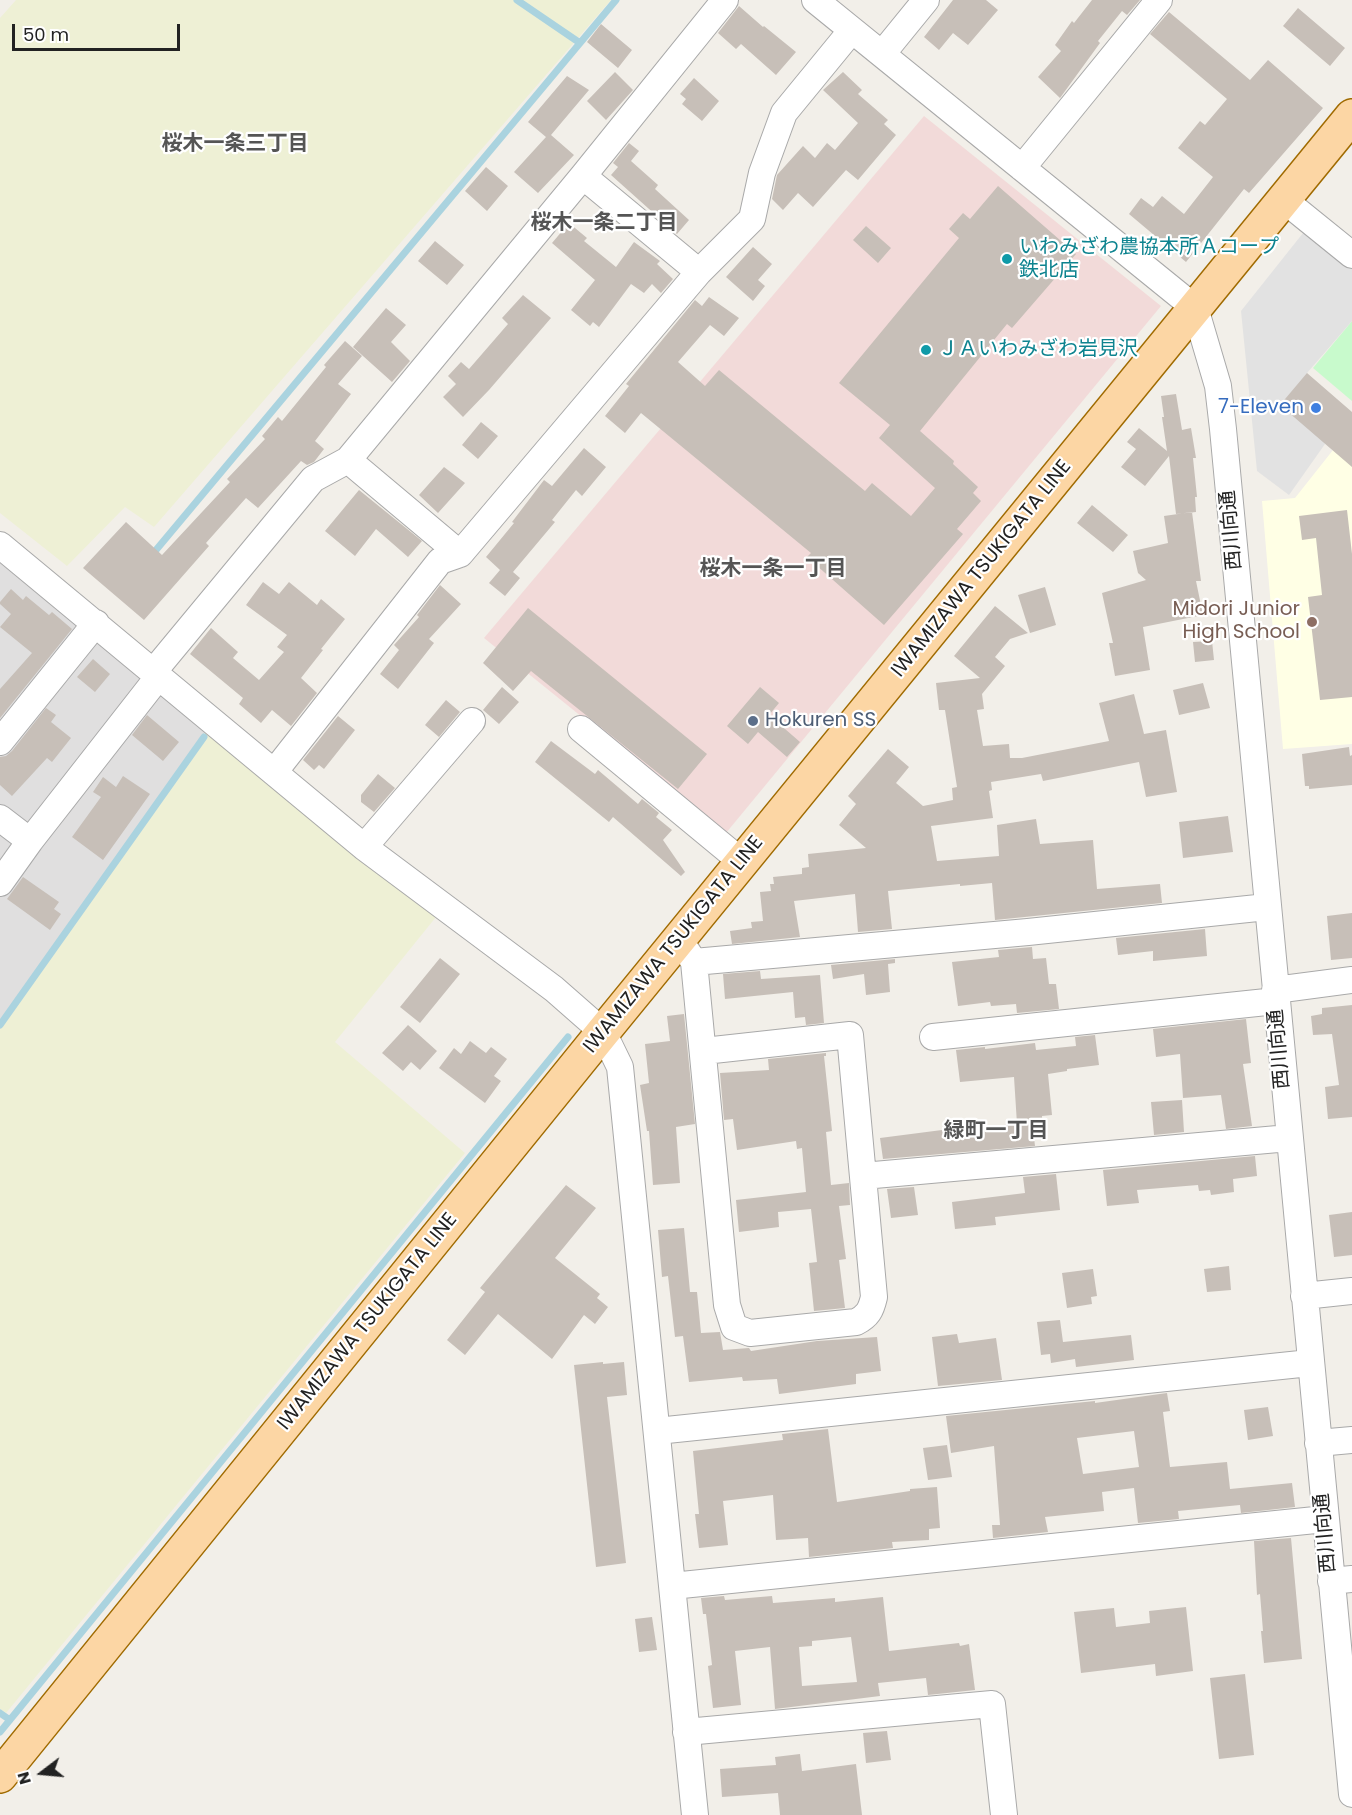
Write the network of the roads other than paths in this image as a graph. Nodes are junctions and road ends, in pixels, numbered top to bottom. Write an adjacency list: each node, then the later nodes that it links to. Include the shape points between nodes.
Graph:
1 (725, 0): 9 (street)
2 (815, 0): 5 (street)
3 (926, 0): 6 (street)
4 (1159, 0): 8 (street)
5 (852, 30): 6 (street); 12 (street, via 784,113 762,173 752,219)
6 (882, 54): 8 (street)
7 (1352, 116): 10 (main road, IWAMIZAWA TSUKIGATA LINE)
8 (1022, 168): 13 (street)
9 (583, 176): 12 (street); 14 (street)
10 (1284, 200): 11 (street); 13 (main road, IWAMIZAWA TSUKIGATA LINE)
11 (1352, 255)
12 (699, 272): 16 (street)
13 (1196, 308): 26 (main road, IWAMIZAWA TSUKIGATA LINE); 28 (street, 西川向通, via 1218,386)
14 (348, 460): 16 (street); 18 (street, via 313,479)
15 (0, 545): 17 (street)
16 (460, 554): 22 (street, via 440,561)
17 (96, 623): 18 (street); 21 (street)
18 (156, 674): 22 (street); 24 (street)
19 (472, 721): 25 (street)
20 (581, 729): 26 (street)
21 (0, 742)
22 (274, 771): 25 (street)
23 (0, 818): 24 (street)
24 (30, 841): 27 (street)
25 (364, 847): 32 (street, via 554,989)
26 (742, 862): 29 (main road, IWAMIZAWA TSUKIGATA LINE)
27 (0, 883)
28 (1267, 907): 29 (street, via 1016,933); 31 (street, 西川向通)
29 (687, 951): 32 (main road, IWAMIZAWA TSUKIGATA LINE); 34 (street)
30 (1352, 980): 31 (street)
31 (1275, 996): 33 (street); 35 (street, 西川向通)
32 (603, 1032): 40 (street, via 620,1067); 48 (main road, IWAMIZAWA TSUKIGATA LINE)
33 (933, 1037)
34 (704, 1051): 36 (street, via 850,1035); 36 (street, via 727,1305 734,1327 750,1333 856,1322 866,1317 874,1297)
35 (1289, 1138): 36 (street); 38 (street, 西川向通)
36 (863, 1176)
37 (1352, 1291): 38 (street)
38 (1304, 1296): 39 (street, 西川向通)
39 (1310, 1363): 40 (street); 42 (street, 西川向通)
40 (657, 1431): 45 (street)
41 (1352, 1440): 42 (street)
42 (1318, 1443): 43 (street, 西川向通)
43 (1325, 1519): 44 (street, 西川向通); 45 (street)
44 (1341, 1580): 46 (street, 西川向通)
45 (672, 1586): 47 (street)
46 (1348, 1723): 49 (street, 西川向通)
47 (686, 1732): 50 (street); 51 (street, via 992,1704)
48 (0, 1776)
49 (1352, 1794)
50 (695, 1815)
51 (1005, 1815)

